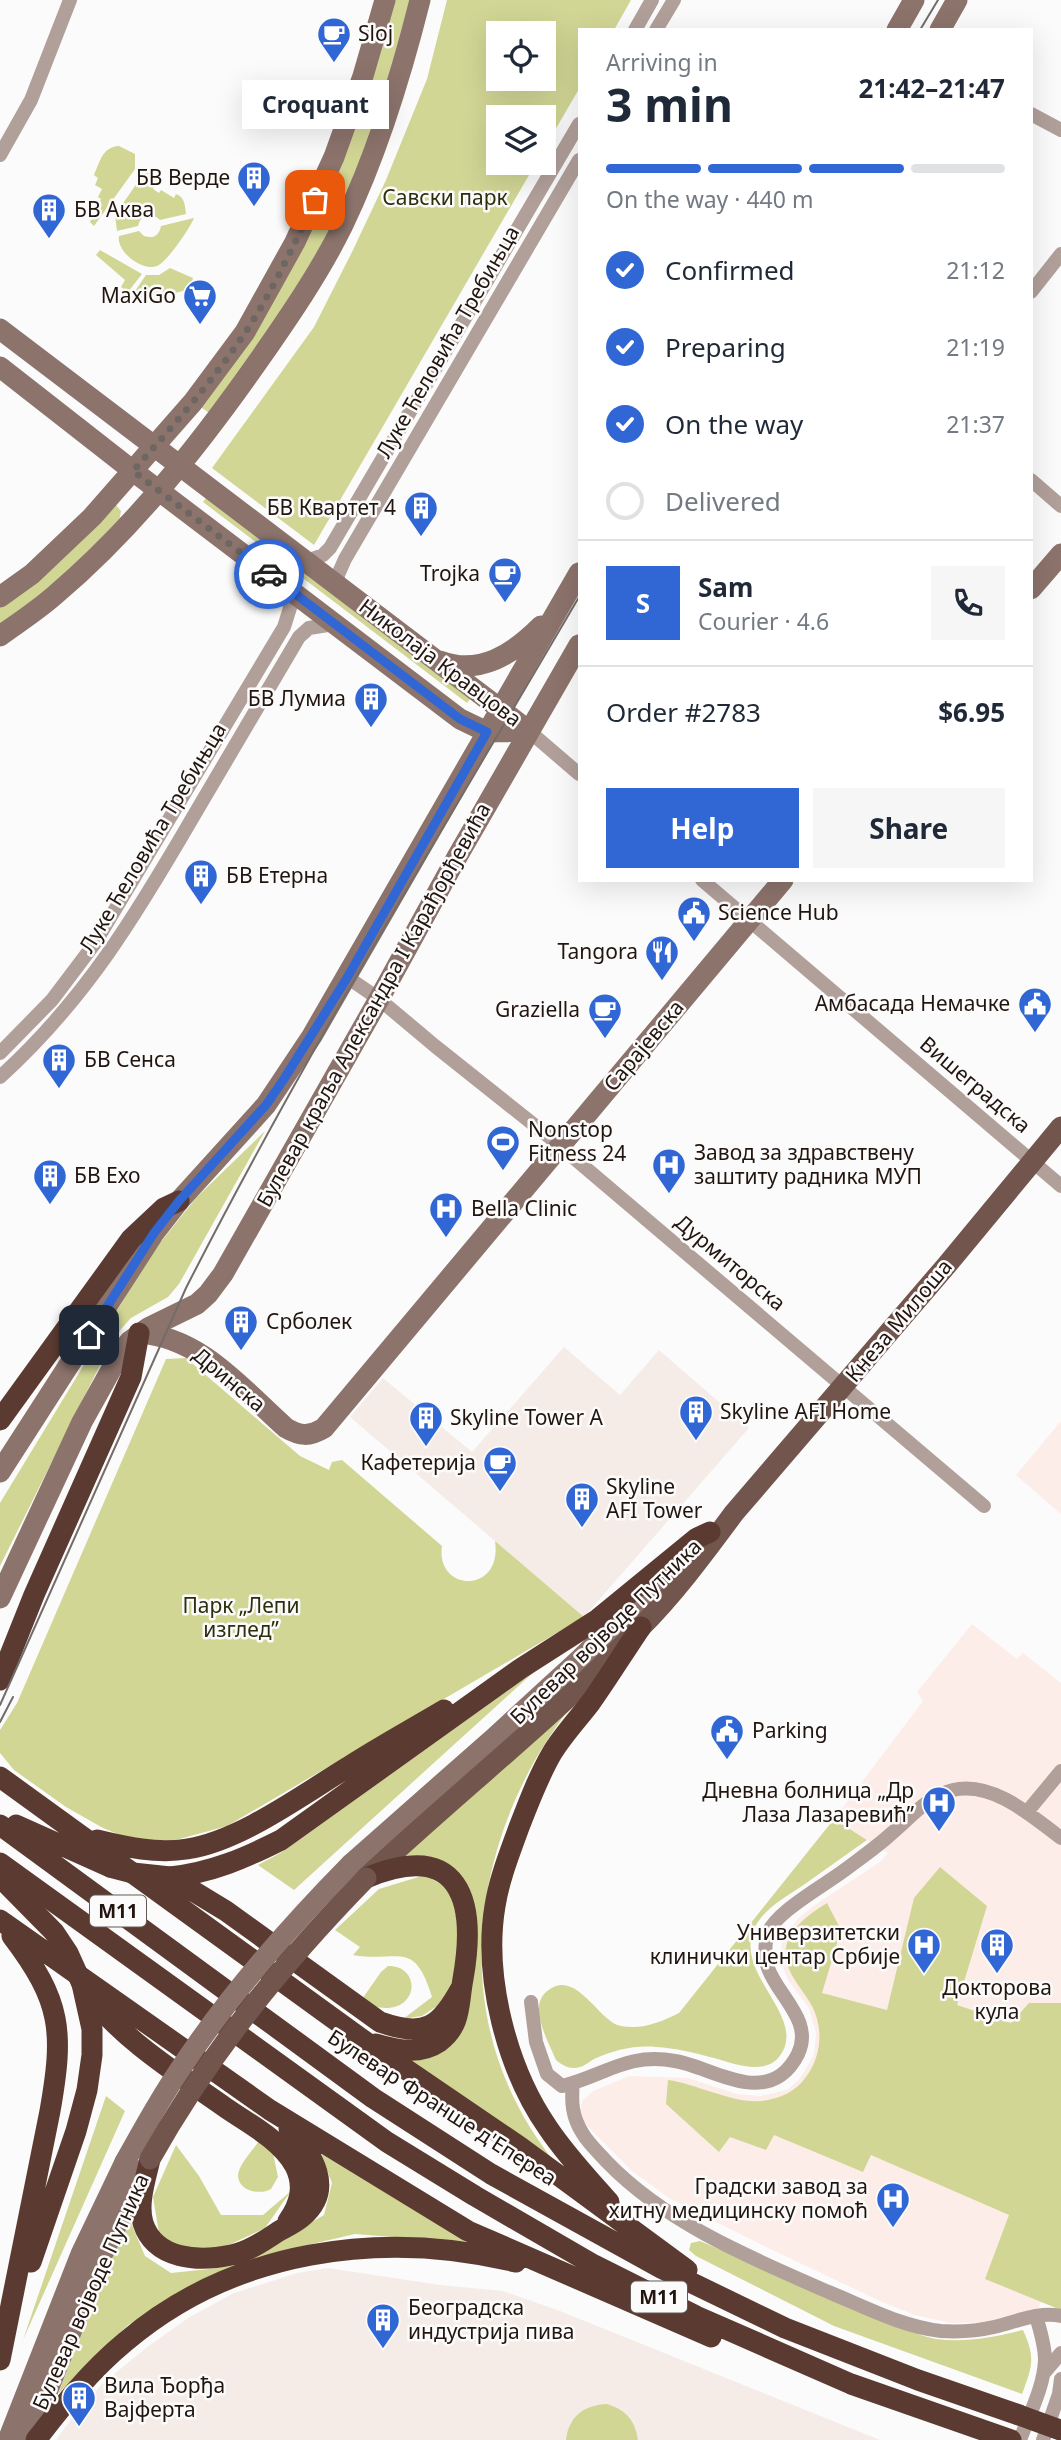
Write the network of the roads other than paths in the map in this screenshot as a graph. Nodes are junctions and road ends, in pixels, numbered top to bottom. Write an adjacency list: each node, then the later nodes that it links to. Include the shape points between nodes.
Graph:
1 (69, 0): 15 (street, via 31,100)
2 (385, 0): 21 (main road, via 334,157 295,242 245,332)
3 (420, 0): 22 (main road, via 384,123 343,225 295,309)
4 (652, 0): 8 (street)
5 (674, 0): 9 (street)
6 (914, 0): 10 (main road)
7 (957, 0): 11 (main road)
8 (636, 28)
9 (657, 28)
10 (898, 28)
11 (941, 28)
12 (1033, 115): 14 (street)
13 (578, 126): 28 (street, Луке Ћеловића Требињца, via 330,548)
14 (1061, 130)
15 (0, 155)
16 (578, 162): 30 (street, Луке Ћеловића Требињца, via 345,559)
17 (1061, 254): 18 (street)
18 (1033, 289)
19 (0, 329): 21 (main road, Николаја Кравцова)
20 (0, 367): 23 (main road, Николаја Кравцова)
21 (156, 446): 22 (main road, Николаја Кравцова); 23 (main road)
22 (180, 464): 25 (main road); 28 (main road, Николаја Кравцова)
23 (133, 471): 25 (main road, Николаја Кравцова); 33 (main road, via 32,574)
24 (1033, 482): 26 (street)
25 (158, 490): 32 (main road, Николаја Кравцова); 36 (main road, via 55,595)
26 (1061, 506)
27 (1061, 554): 31 (main road)
28 (307, 561): 30 (main road, Николаја Кравцова)
29 (578, 575): 34 (main road, Булевар краља Александра I Карађорђевића)
30 (338, 584): 38 (main road, Николаја Кравцова)
31 (1033, 587)
32 (290, 591): 35 (main road, Николаја Кравцова); 48 (street, Луке Ћеловића Требињца, via 284,627 108,922 52,1000)
33 (0, 597)
34 (560, 607): 38 (main road, via 525,642 494,662 452,665); 39 (main road, Булевар краља Александра I Карађорђевића)
35 (334, 624): 41 (main road, Николаја Кравцова, via 460,719); 49 (street, Луке Ћеловића Требињца, via 309,628 299,637 122,935 45,1035)
36 (0, 636)
37 (578, 647): 40 (main road, Булевар краља Александра I Карађорђевића)
38 (432, 656): 39 (main road, Николаја Кравцова)
39 (500, 709): 40 (main road, Николаја Кравцова); 41 (main road, Булевар краља Александра I Карађорђевића)
40 (529, 731): 41 (main road, Николаја Кравцова); 42 (street); 47 (main road, Булевар краља Александра I Карађорђевића)
41 (487, 732): 46 (main road, Булевар краља Александра I Карађорђевића)
42 (578, 773)
43 (704, 882): 45 (street, Вишеградска)
44 (781, 882): 45 (main road, Сарајевска)
45 (749, 920): 51 (main road, Сарајевска); 52 (street, Вишеградска)
46 (347, 978): 47 (street, Дурмиторска); 54 (main road, Булевар краља Александра I Карађорђевића, via 266,1105)
47 (379, 999): 51 (street, Дурмиторска); 55 (main road, Булевар краља Александра I Карађорђевића, via 223,1274 197,1304)
48 (0, 1053)
49 (0, 1077)
50 (1061, 1127): 52 (main road, Кнеза Милоша)
51 (560, 1146): 56 (street, Дурмиторска); 58 (main road, Сарајевска, via 332,1420)
52 (1032, 1161): 53 (street, Вишеградска); 56 (main road, Кнеза Милоша)
53 (1061, 1186)
54 (179, 1201): 57 (highway, via 131,1239); 59 (main road, Булевар краља Александра I Карађорђевића)
55 (139, 1333): 58 (main road, Дринска, via 190,1347 286,1428 296,1434); 63 (main road, via 121,1352 82,1422); 66 (highway, via 131,1377)
56 (844, 1387): 60 (street, Дурмиторска); 61 (main road, Кнеза Милоша)
57 (0, 1420)
58 (314, 1434)
59 (0, 1472)
60 (984, 1506)
61 (734, 1513): 62 (main road, Булевар војводе Путника); 64 (main road, Булевар војводе Путника)
62 (710, 1532): 65 (highway, via 598,1619); 75 (main road, Булевар војводе Путника)
63 (0, 1598)
64 (641, 1627): 75 (main road, Булевар војводе Путника, via 512,1748); 87 (highway, via 552,1753 536,1786 499,1885 493,1939 503,2029 529,2094 570,2157)
65 (520, 1669): 72 (highway, via 218,1840 190,1849 149,1850); 77 (highway, via 281,1840 206,1872)
66 (0, 1680)
67 (1061, 1771): 69 (street)
68 (0, 1777): 72 (highway)
69 (1027, 1812): 73 (street); 83 (street, via 986,1792 942,1794 773,1922 766,1938 767,1966 799,2021 802,2041 793,2062 779,2077 746,2082 674,2061 643,2060 613,2066)
70 (0, 1817): 77 (highway, bridge, via 110,1867)
71 (0, 1825): 89 (highway, Булевар Франше д'Епереа / M11, bridge, via 373,2098 491,2174)
72 (83, 1837): 82 (highway)
73 (1061, 1838)
74 (0, 1863): 96 (highway, M11, bridge, via 407,2155 594,2265)
75 (358, 1871): 80 (highway, via 411,1866 432,1869 451,1879 464,1899 467,1917); 85 (main road, Булевар војводе Путника, bridge, via 201,2075); 99 (main road, Булевар војводе Путника, bridge, via 280,1938 176,2075 125,2162 81,2254)
76 (0, 1877): 79 (highway, bridge, via 54,1932)
77 (170, 1877): 80 (highway, bridge, via 226,1911 380,2022 418,2029 438,2021)
78 (0, 1920): 84 (highway); 93 (highway, via 46,1987 58,2028 57,2076)
79 (82, 1984): 86 (highway, bridge, via 133,2039 288,2155 300,2178 300,2197); 93 (highway, via 92,2029 87,2090)
80 (461, 1987): 82 (highway, via 457,2021 427,2048 402,2050)
81 (531, 2001): 83 (street, via 536,2042 547,2074 562,2086)
82 (363, 2040): 87 (highway)
83 (573, 2083): 91 (street, via 574,2117 583,2136 624,2178 721,2242 850,2301 940,2331 977,2330)
84 (270, 2110): 86 (highway, via 310,2155 318,2174 309,2210); 88 (highway, via 468,2231)
85 (150, 2159): 86 (highway, via 141,2207 143,2221 155,2242 167,2250 196,2258 233,2255); 100 (main road, Булевар војводе Путника, via 101,2258)
86 (280, 2230)
87 (638, 2234): 89 (highway)
88 (563, 2273): 96 (highway, via 761,2358); 101 (highway, via 496,2257 394,2248 336,2249 260,2266 196,2292 126,2341 79,2387)
89 (728, 2301): 98 (highway, Булевар Франше д'Епереа / M11, bridge, via 848,2354)
90 (1057, 2315): 91 (street); 92 (street)
91 (1036, 2316): 95 (street, via 1045,2354)
92 (1061, 2330)
93 (2, 2352)
94 (1061, 2353): 95 (street)
95 (1043, 2376): 103 (street)
96 (851, 2384): 102 (highway, M11)
97 (1060, 2388): 98 (street)
98 (1055, 2433)
99 (8, 2440)
100 (28, 2440)
101 (36, 2440)
102 (1011, 2440)
103 (1020, 2440)

